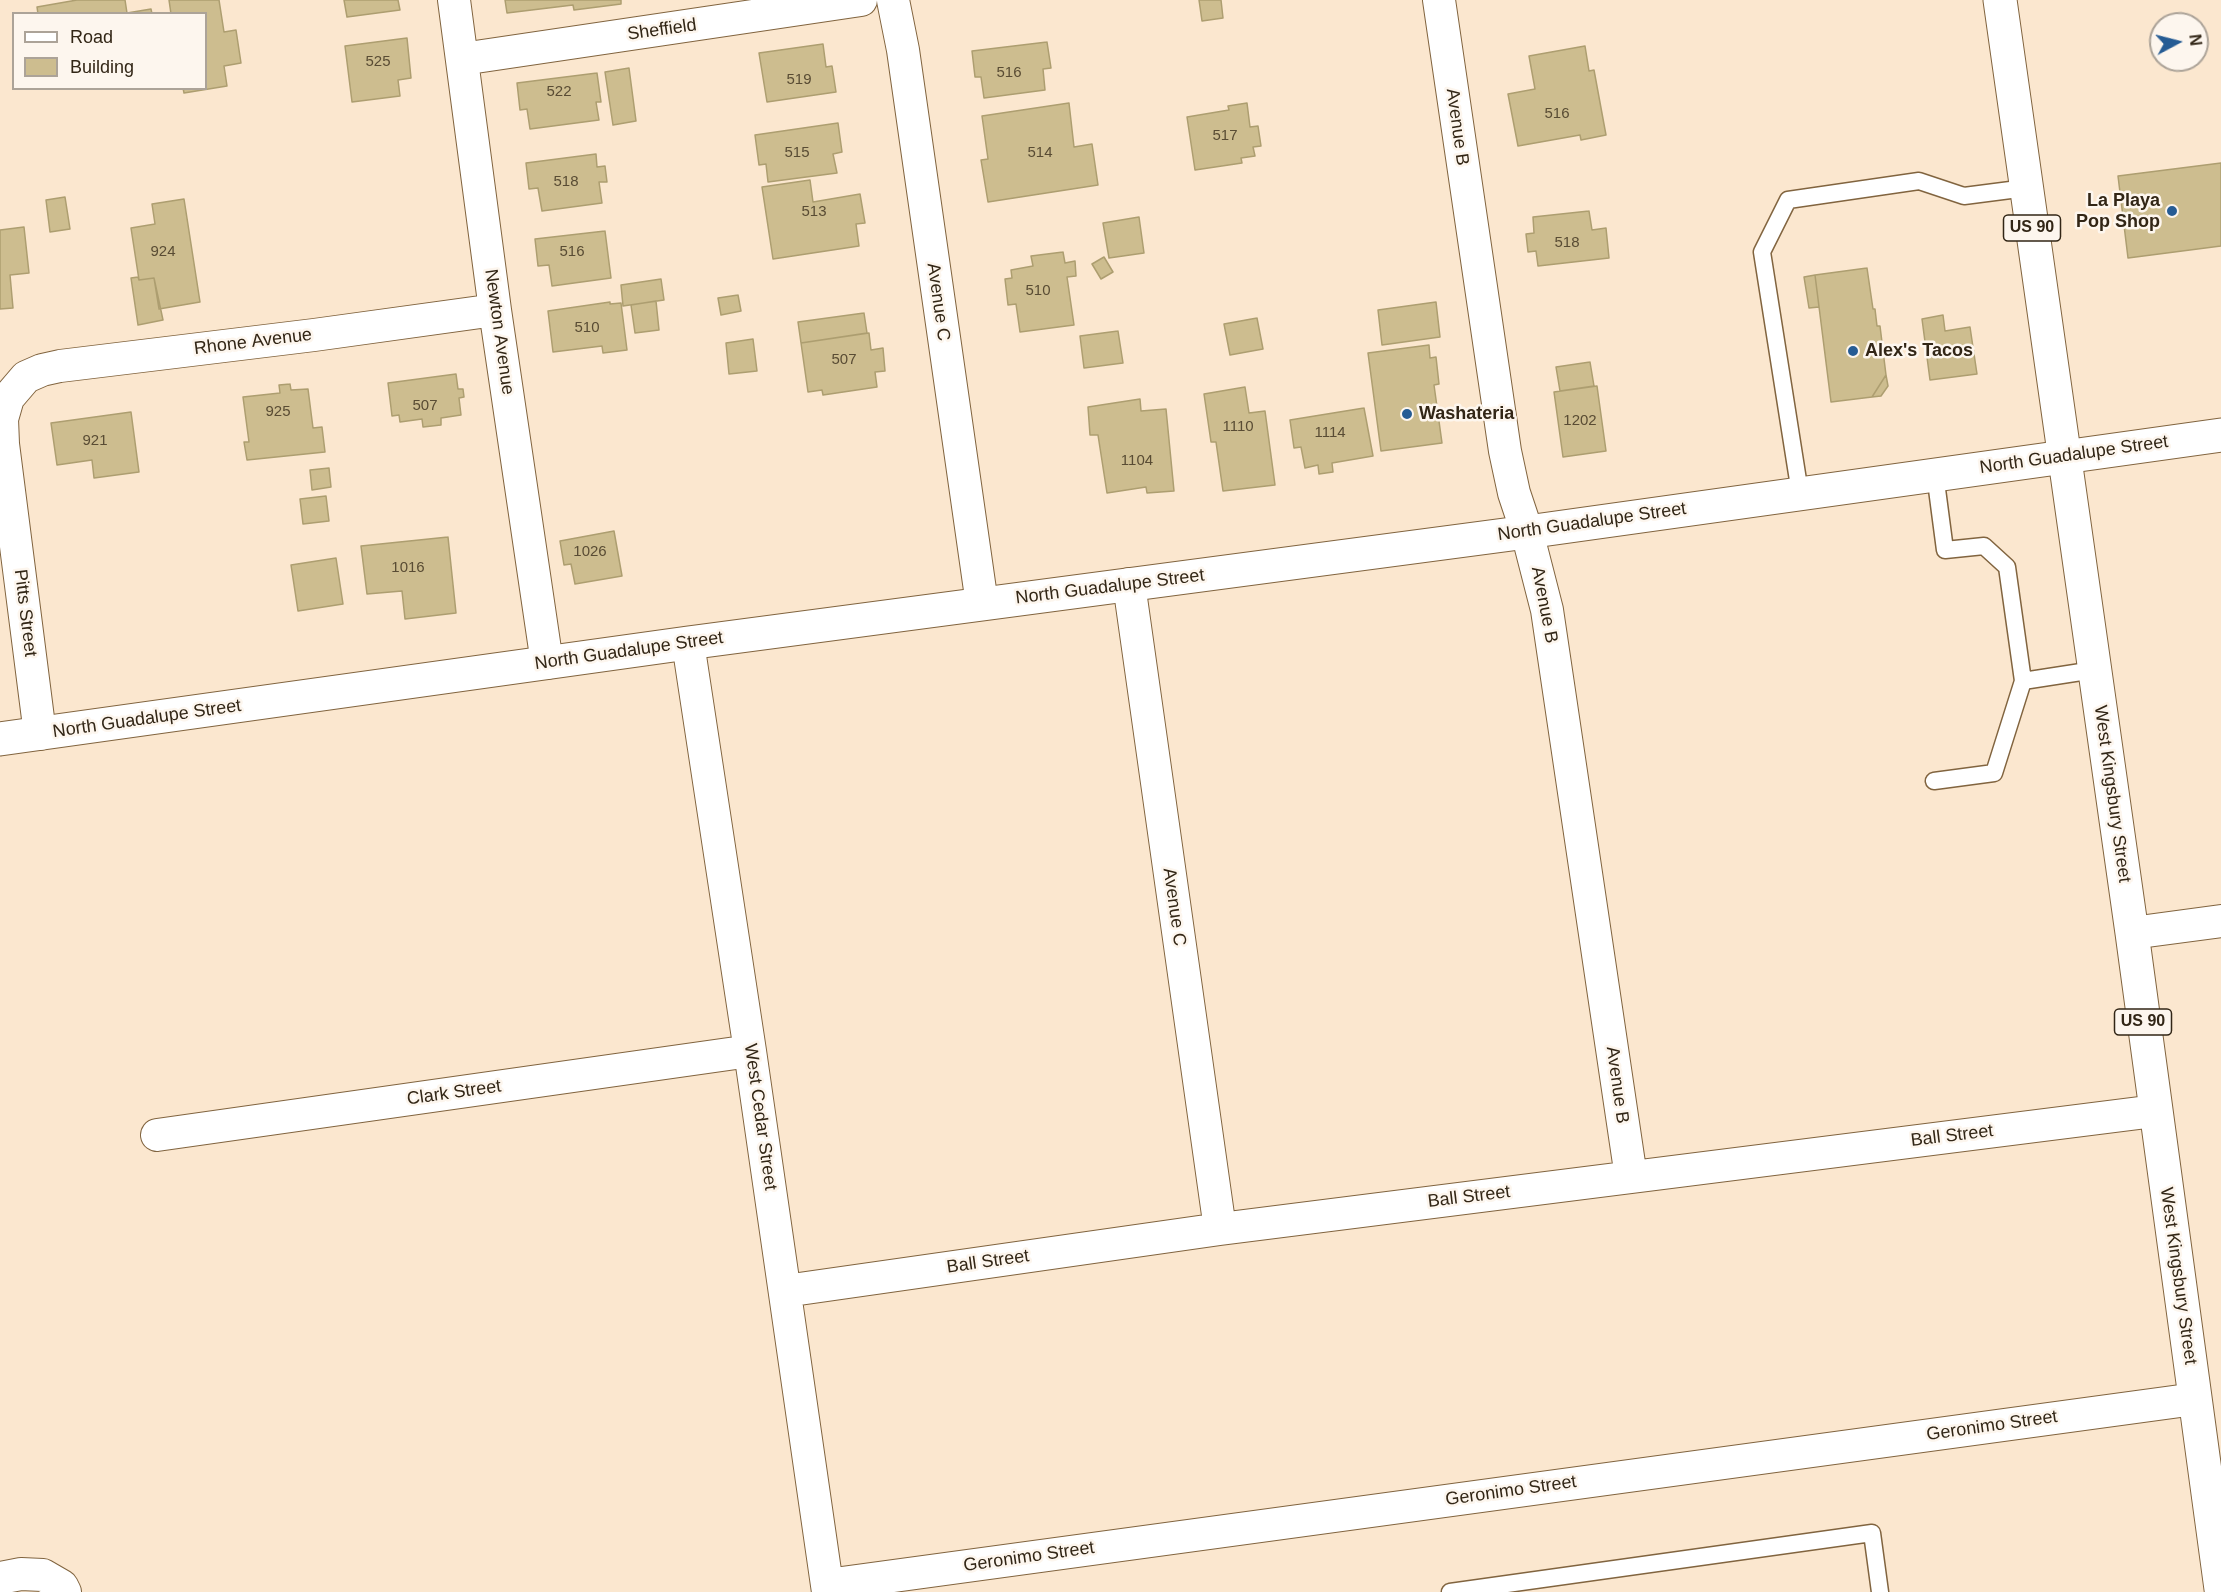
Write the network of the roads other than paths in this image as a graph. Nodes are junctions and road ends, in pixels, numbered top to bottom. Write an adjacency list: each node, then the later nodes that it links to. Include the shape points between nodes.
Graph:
1 (454, 0): 6 (street, Newton Avenue)
2 (861, 0): 6 (street, Sheffield)
3 (894, 0): 16 (street, Avenue C)
4 (1439, 0): 14 (street, Avenue B, via 1505,451)
5 (2000, 0): 7 (street, West Kingsbury Street / US 90)
6 (462, 58): 8 (street, Newton Avenue)
7 (2026, 188): 11 (street, West Kingsbury Street / US 90); 13 (lane, via 1964,196 1918,181 1788,200 1762,252)
8 (495, 310): 9 (street, Rhone Avenue, via 60,366 26,377); 18 (street, Newton Avenue)
9 (15, 387): 21 (street, Pitts Street, via 2,419 3,444)
10 (2221, 435): 11 (street, North Guadalupe Street)
11 (2064, 456): 12 (street, North Guadalupe Street); 19 (street, West Kingsbury Street / US 90)
12 (1935, 474): 13 (street, North Guadalupe Street); 20 (lane, via 1945,550 1984,546 2007,567)
13 (1800, 493): 14 (street, North Guadalupe Street)
14 (1527, 532): 15 (street, North Guadalupe Street); 29 (street, Avenue B, via 1547,610)
15 (1128, 584): 16 (street, North Guadalupe Street); 30 (street, Avenue C)
16 (982, 604): 17 (street, North Guadalupe Street)
17 (688, 643): 18 (street, North Guadalupe Street); 26 (street, West Cedar Street)
18 (547, 663): 21 (street, North Guadalupe Street)
19 (2094, 670): 20 (lane); 25 (street, West Kingsbury Street / US 90)
20 (2023, 681): 23 (lane, via 1995,773)
21 (40, 734): 22 (street, North Guadalupe Street)
22 (0, 739)
23 (1934, 781)
24 (2221, 921): 25 (street)
25 (2132, 933): 27 (street, West Kingsbury Street / US 90)
26 (750, 1050): 28 (street, Clark Street); 31 (street, West Cedar Street)
27 (2155, 1111): 29 (street, Ball Street); 32 (street, West Kingsbury Street / US 90)
28 (157, 1135)
29 (1630, 1176): 30 (street, Ball Street)
30 (1220, 1229): 31 (street, Ball Street)
31 (785, 1291): 34 (street, West Cedar Street)
32 (2195, 1399): 34 (street, Geronimo Street); 35 (street, West Kingsbury Street / US 90)
33 (0, 1578): 36 (street, via 43,1575)
34 (827, 1589)
35 (2221, 1589)
36 (65, 1592)
37 (1450, 1592): 38 (lane, via 1872,1533)
38 (1880, 1592)

